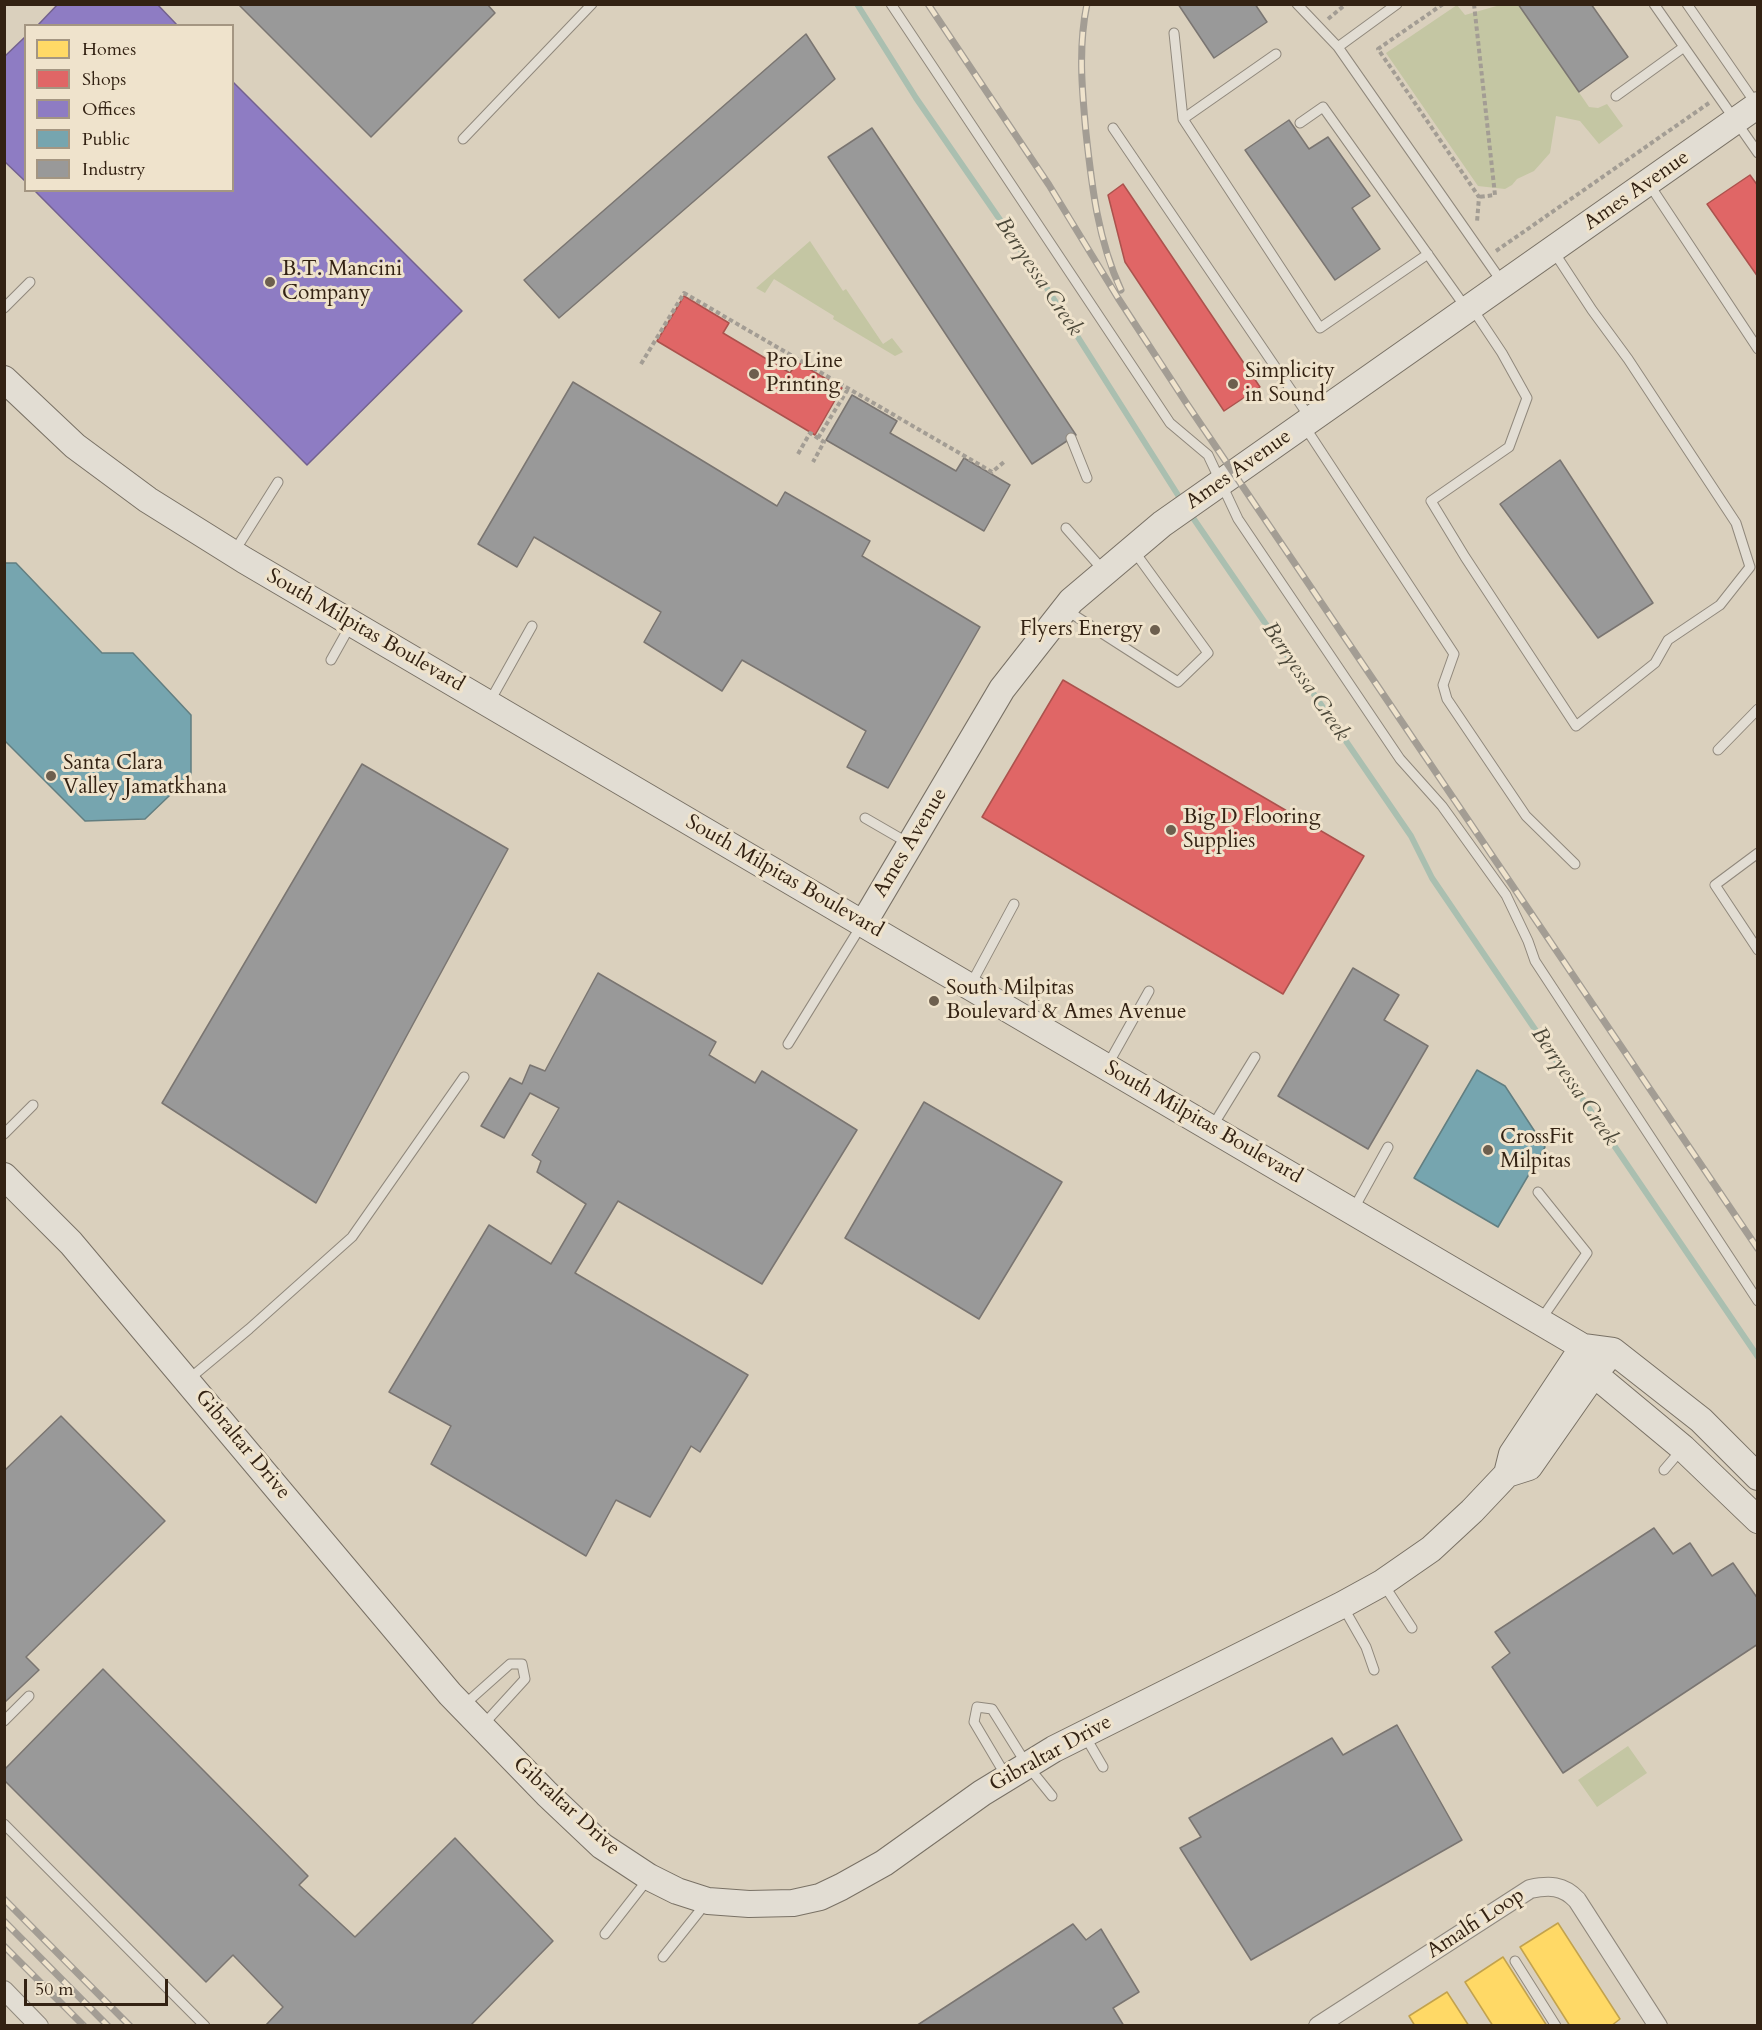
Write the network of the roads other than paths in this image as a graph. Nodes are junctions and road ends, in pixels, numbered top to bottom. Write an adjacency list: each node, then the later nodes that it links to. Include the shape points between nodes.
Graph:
1 (592, 4): 17 (lane)
2 (891, 4): 32 (lane, via 1170,423 1208,455)
3 (1297, 4): 8 (lane)
4 (1397, 4): 8 (lane)
5 (1654, 4): 9 (lane)
6 (1687, 4): 12 (lane)
7 (1174, 33): 13 (lane)
8 (1338, 47): 23 (lane)
9 (1684, 47): 11 (lane); 14 (lane)
10 (1276, 54): 13 (lane)
11 (1616, 96)
12 (1757, 106): 14 (street, Ames Avenue)
13 (1184, 119): 21 (lane, via 1320,328)
14 (1736, 121): 18 (lane); 19 (street, Ames Avenue)
15 (1300, 123): 21 (lane, via 1323,106)
16 (1113, 128): 28 (lane)
17 (463, 139)
18 (1758, 153)
19 (1648, 182): 20 (street, Ames Avenue); 26 (lane)
20 (1553, 250): 23 (street, Ames Avenue); 25 (lane, via 1736,523 1750,567 1720,605 1668,640 1655,663 1576,726 1431,501 1509,447 1527,398 1502,353)
21 (1428, 254): 25 (lane)
22 (30, 282): 24 (lane)
23 (1504, 284): 25 (street, Ames Avenue)
24 (4, 308)
25 (1469, 308): 28 (street, Ames Avenue)
26 (1758, 349)
27 (4, 379): 35 (street, South Milpitas Boulevard, via 75,446 148,500)
28 (1307, 423): 32 (street, Ames Avenue); 47 (lane, via 1454,654 1443,685 1447,699 1526,816)
29 (1071, 438): 30 (lane)
30 (1087, 478)
31 (278, 483): 35 (lane)
32 (1217, 485): 34 (street, Ames Avenue); 64 (lane, via 1400,759 1442,806 1506,896 1534,961)
33 (1065, 528): 36 (lane)
34 (1132, 549): 36 (street, Ames Avenue); 37 (lane, via 1208,653 1178,682)
35 (233, 554): 38 (street, South Milpitas Boulevard)
36 (1105, 572): 37 (street, Ames Avenue)
37 (1064, 609): 45 (street, Ames Avenue, via 1002,689)
38 (351, 623): 40 (lane); 41 (street, South Milpitas Boulevard)
39 (532, 626): 41 (lane)
40 (332, 660)
41 (489, 704): 49 (street, South Milpitas Boulevard)
42 (1758, 709): 43 (lane)
43 (1718, 750)
44 (865, 818): 45 (lane)
45 (910, 844): 49 (street, Ames Avenue)
46 (1758, 853): 50 (lane, via 1715,885)
47 (1575, 864)
48 (1014, 904): 51 (lane)
49 (863, 924): 51 (street, South Milpitas Boulevard); 53 (lane)
50 (1758, 950)
51 (970, 987): 55 (street, South Milpitas Boulevard)
52 (1149, 991): 55 (lane)
53 (788, 1044)
54 (1255, 1058): 58 (lane)
55 (1107, 1066): 58 (street, South Milpitas Boulevard)
56 (464, 1077): 69 (lane, via 352,1237)
57 (33, 1105): 59 (lane)
58 (1212, 1127): 63 (street, South Milpitas Boulevard)
59 (4, 1134)
60 (1388, 1147): 63 (lane)
61 (4, 1176): 69 (street, Gibraltar Drive, via 72,1243)
62 (1538, 1192): 65 (lane, via 1587,1253)
63 (1353, 1210): 65 (street, South Milpitas Boulevard)
64 (1758, 1301)
65 (1540, 1321): 66 (street, South Milpitas Boulevard)
66 (1583, 1347): 67 (street, South Milpitas Boulevard); 68 (street); 72 (street, Gibraltar Drive, via 1512,1454)
67 (1613, 1351): 68 (street, Gibraltar Drive); 73 (street, via 1701,1420)
68 (1594, 1374): 70 (street); 72 (street, Gibraltar Drive, via 1529,1467)
69 (187, 1380): 80 (street, Gibraltar Drive)
70 (1683, 1448): 71 (lane); 74 (street)
71 (1664, 1470)
72 (1507, 1474): 75 (street, Gibraltar Drive, via 1431,1549)
73 (1758, 1477)
74 (1758, 1520)
75 (1382, 1583): 76 (street, Gibraltar Drive); 77 (lane)
76 (1342, 1605): 78 (lane); 83 (street, Gibraltar Drive)
77 (1412, 1628)
78 (1374, 1670)
79 (29, 1696): 81 (lane)
80 (462, 1707): 82 (street, Gibraltar Drive); 82 (lane, via 510,1664 522,1664 525,1679)
81 (4, 1721)
82 (481, 1726): 88 (street, Gibraltar Drive, via 602,1846)
83 (1084, 1734): 84 (lane); 85 (street, Gibraltar Drive)
84 (1103, 1767)
85 (1017, 1771): 85 (lane, via 992,1710 977,1707 974,1722); 86 (lane); 89 (street, Gibraltar Drive, via 884,1863 820,1897 793,1903)
86 (1052, 1796)
87 (4, 1824): 96 (lane)
88 (649, 1877): 89 (street, Gibraltar Drive); 90 (lane)
89 (708, 1901): 91 (lane)
90 (605, 1934)
91 (663, 1957)
92 (1515, 1961): 98 (lane)
93 (4, 1990): 95 (street)
94 (1654, 2024): 97 (street, Amalfi Loop, via 1577,1900 1567,1890 1546,1885 1530,1889)
95 (39, 2025)
96 (205, 2025)
97 (1318, 2025)
98 (1556, 2025)

